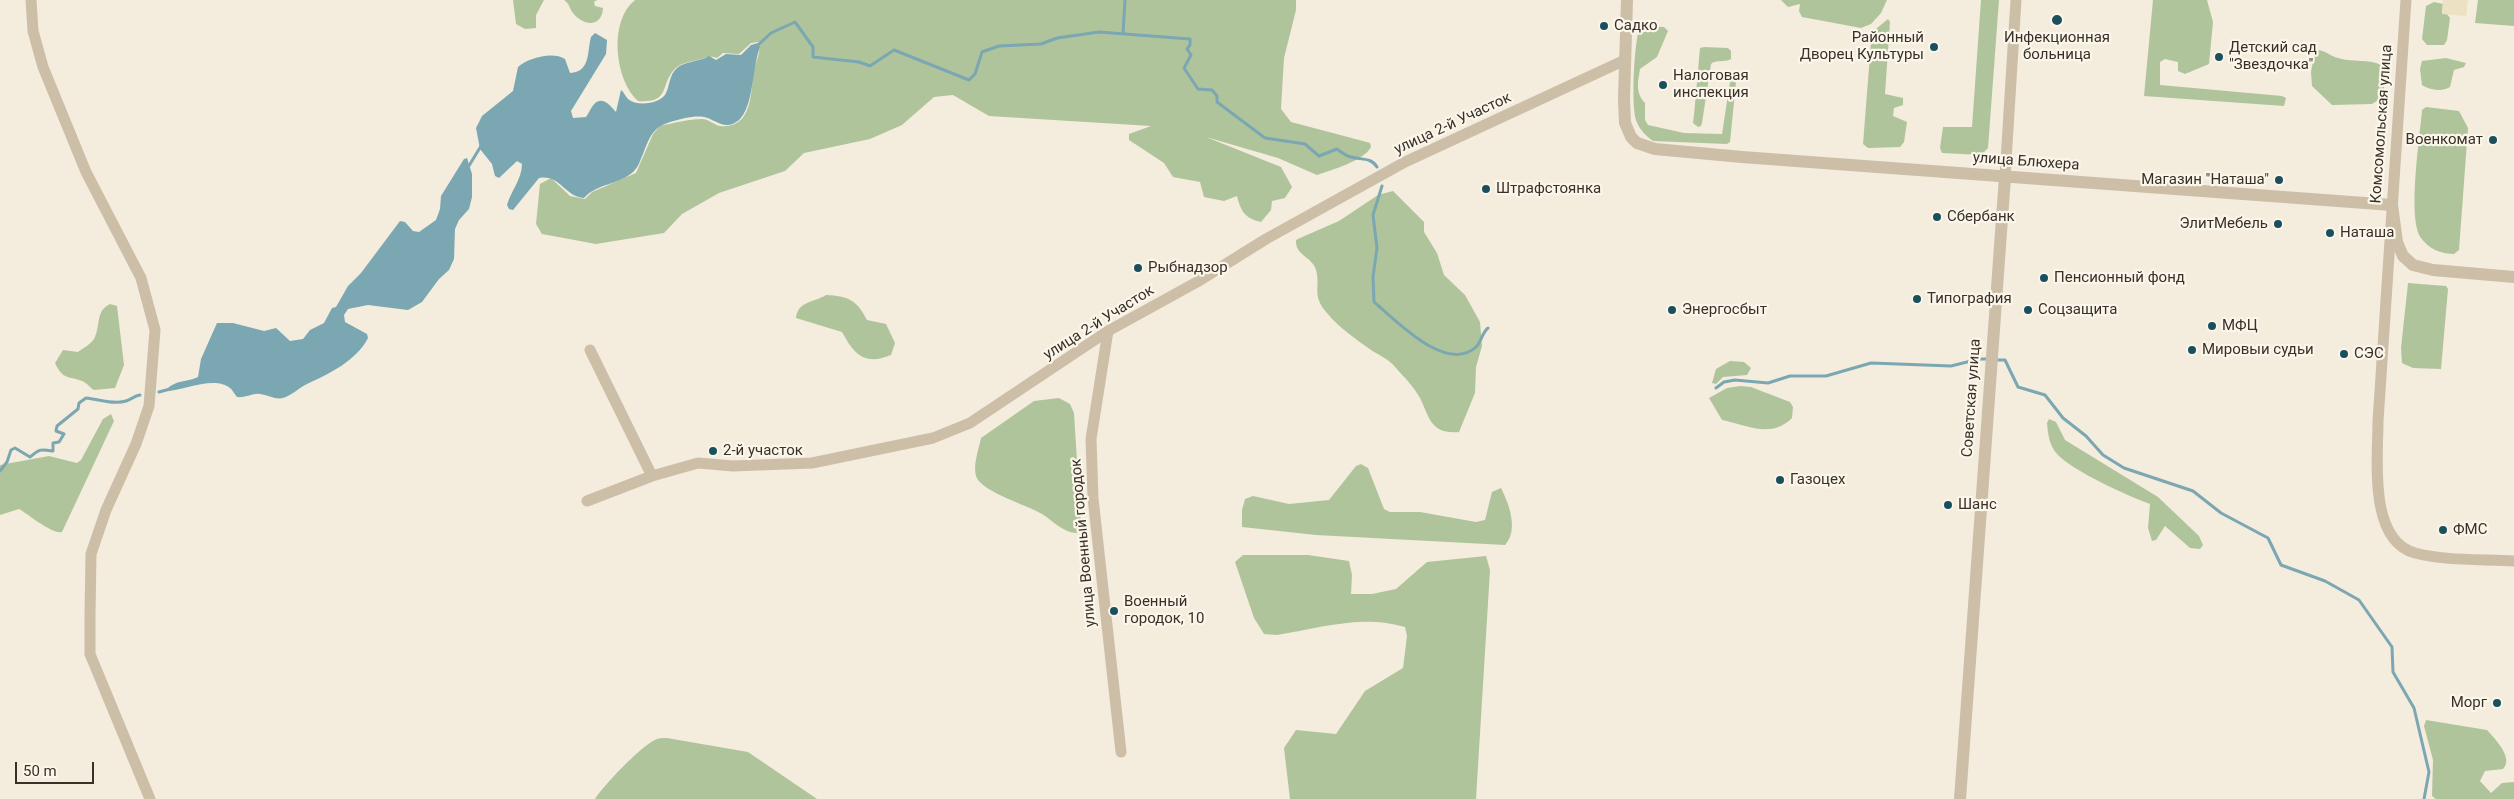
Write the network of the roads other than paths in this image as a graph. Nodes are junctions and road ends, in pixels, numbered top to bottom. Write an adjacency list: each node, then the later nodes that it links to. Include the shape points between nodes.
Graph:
1 (31, 0): 15 (street, via 33,31 43,67 86,172 141,278 156,330 149,406 91,554 90,625 90,654)
2 (1627, 0): 5 (street, улица Блюхера)
3 (2016, 0): 6 (street, Советская улица)
4 (2406, 0): 7 (street, Комсомольская улица)
5 (1625, 60): 6 (street, улица Блюхера, via 1625,123 1631,137 1646,147); 9 (street, улица 2-й Участок, via 1405,162)
6 (2006, 177): 7 (street, улица Блюхера); 16 (street, Советская улица)
7 (2392, 205): 8 (street, via 2397,242 2403,256 2413,265 2433,270); 13 (street, Комсомольская улица, via 2378,421 2378,490 2386,527 2406,549 2427,555)
8 (2514, 277)
9 (1108, 332): 11 (street, улица 2-й Участок, via 970,423 933,438 812,463 733,466 698,463); 14 (street, улица Военный городок, via 1091,440 1094,508)
10 (590, 350): 11 (street)
11 (652, 476): 12 (street, улица 2-й Участок)
12 (587, 501)
13 (2514, 561)
14 (1121, 752)
15 (150, 799)
16 (1960, 799)

